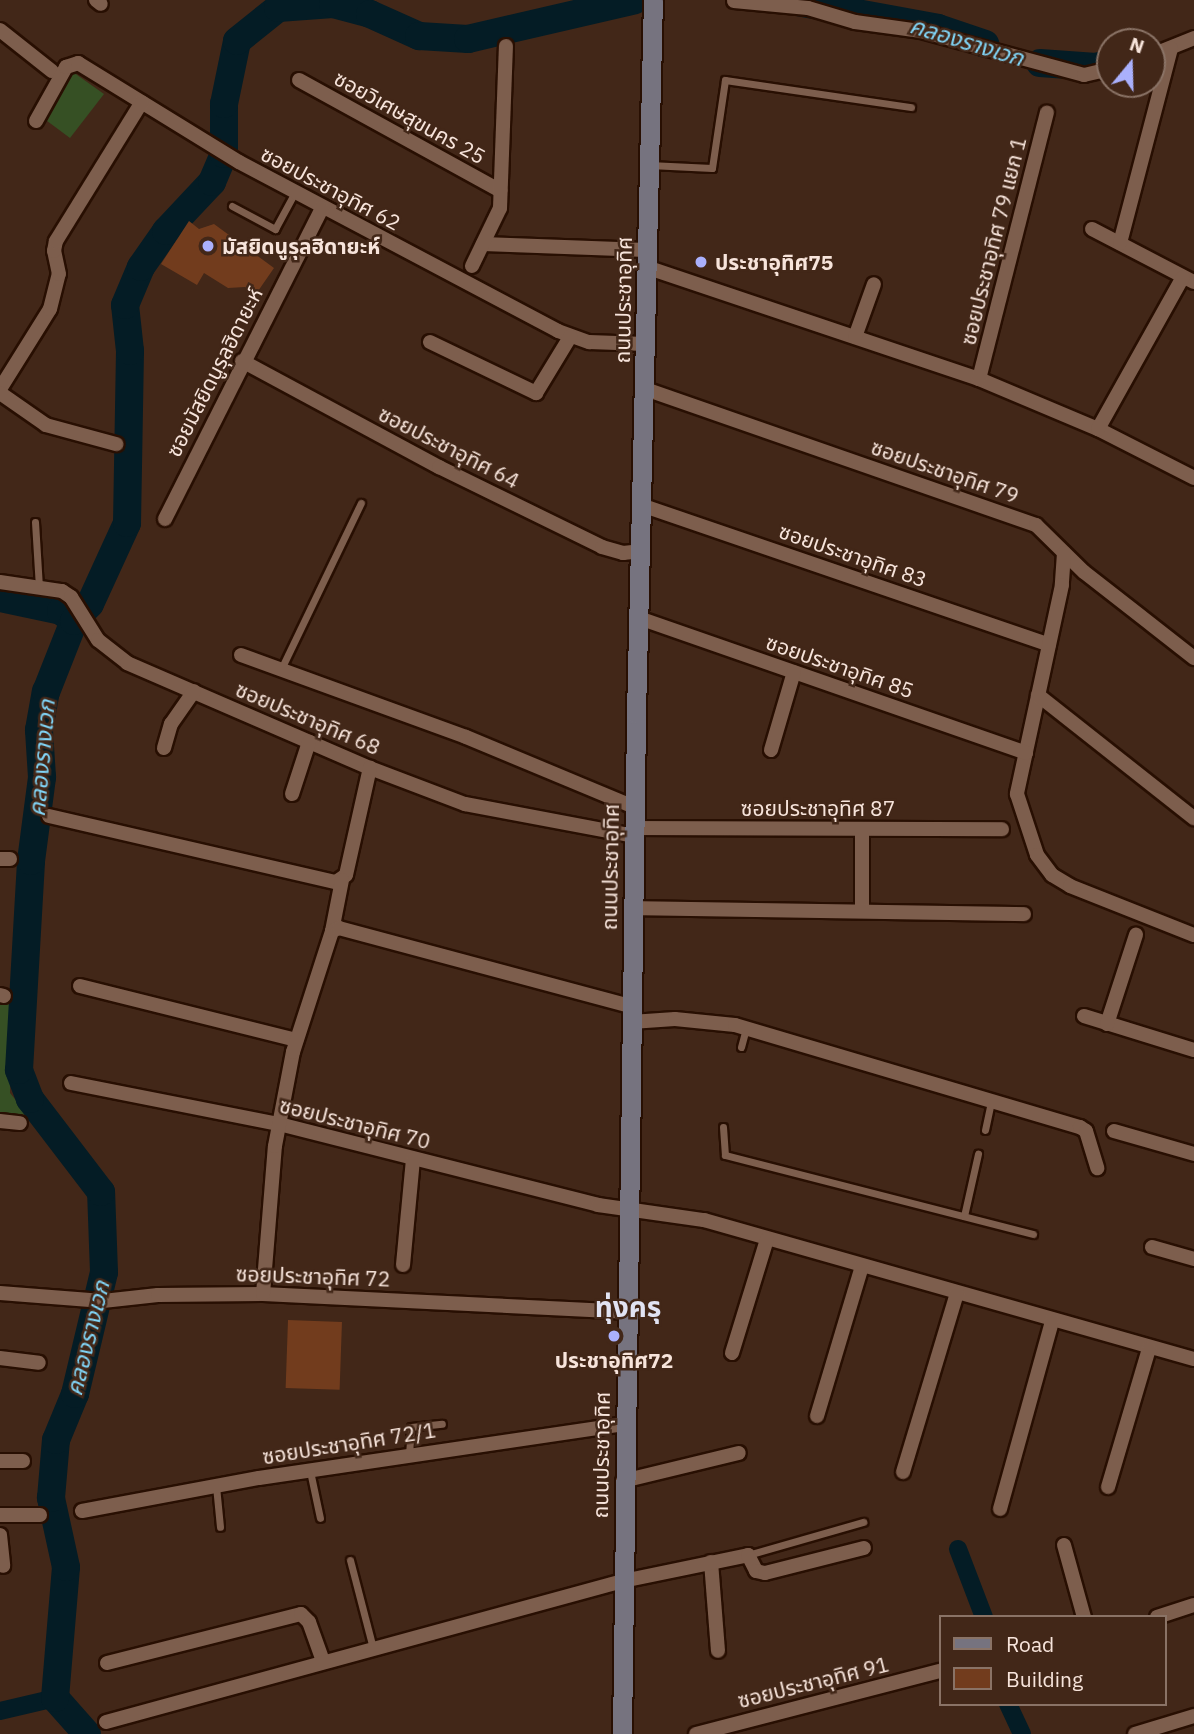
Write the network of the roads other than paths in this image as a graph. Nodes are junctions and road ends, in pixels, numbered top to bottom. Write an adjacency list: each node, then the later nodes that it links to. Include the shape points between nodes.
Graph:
1 (734, 1): 9 (street, via 808,8 855,22 921,31 1084,75)
2 (653, 8): 15 (main road, ถนนประชาอุทิศ)
3 (0, 30): 8 (street)
4 (1194, 38): 6 (street)
5 (506, 46): 16 (street, ซอยวิเศษสุขนคร 25)
6 (1171, 49): 7 (street); 21 (street)
7 (1166, 51)
8 (52, 71)
9 (1096, 72)
10 (299, 80): 16 (street, ซอยวิเศษสุขนคร 25)
11 (142, 102): 14 (street, ซอยประชาอุทิศ 62, via 78,63 70,64); 17 (street, ซอยประชาอุทิศ 62); 34 (street, via 56,241 59,274 50,309)
12 (911, 107): 15 (lane, via 725,80 712,168)
13 (1047, 113): 32 (street, ซอยประชาอุทิศ 79 แยก 1)
14 (36, 121)
15 (649, 165): 23 (main road, ถนนประชาอุทิศ)
16 (501, 191): 22 (street, ซอยวิเศษสุขนคร 25, via 500,208)
17 (295, 192): 18 (lane, via 275,229); 19 (street, ซอยประชาอุทิศ 62)
18 (232, 206)
19 (322, 208): 27 (street, ซอยประชาอุทิศ 62); 31 (street, ซอยมัสยิดนูรุลฮิดายะห์)
20 (1093, 229): 21 (street)
21 (1120, 243): 25 (street)
22 (483, 244): 23 (street); 24 (street, ซอยวิเศษสุขนคร 25)
23 (646, 258): 28 (street); 30 (main road, ถนนประชาอุทิศ)
24 (472, 266)
25 (1189, 279): 35 (street)
26 (874, 284): 28 (street)
27 (570, 337): 29 (street, via 536,393); 30 (street, ซอยประชาอุทิศ 62)
28 (855, 337): 32 (street)
29 (430, 342)
30 (645, 344): 33 (main road, ถนนประชาอุทิศ)
31 (242, 361): 40 (street, ซอยมัสยิดนูรุลฮิดายะห์); 42 (street, ซอยประชาอุทิศ 64, via 439,467 602,547 623,553)
32 (979, 379): 35 (street)
33 (645, 389): 39 (main road, ถนนประชาอุทิศ); 43 (street, ซอยประชาอุทิศ 79, via 1036,525)
34 (0, 391): 36 (street, via 46,425)
35 (1098, 429): 37 (street)
36 (116, 444)
37 (1194, 478)
38 (361, 503): 50 (lane)
39 (644, 506): 42 (main road, ถนนประชาอุทิศ); 47 (street, ซอยประชาอุทิศ 83)
40 (165, 519)
41 (35, 522): 45 (lane)
42 (642, 551): 46 (main road, ถนนประชาอุทิศ)
43 (1064, 553): 47 (street); 49 (street, ซอยประชาอุทิศ 79)
44 (0, 582): 45 (street, ซอยประชาอุทิศ 68)
45 (39, 588): 52 (street, ซอยประชาอุทิศ 68, via 71,597 91,631 115,656)
46 (639, 618): 51 (street, ซอยประชาอุทิศ 85); 60 (main road, ถนนประชาอุทิศ)
47 (1049, 645): 53 (street)
48 (241, 655): 50 (street)
49 (1194, 658)
50 (282, 667): 60 (street)
51 (794, 672): 56 (street); 57 (street, ซอยประชาอุทิศ 85)
52 (194, 691): 54 (street, ซอยประชาอุทิศ 68); 55 (street, via 171,724)
53 (1038, 695): 57 (street); 62 (street)
54 (309, 742): 58 (street, ซอยประชาอุทิศ 68); 59 (street)
55 (164, 748)
56 (771, 750)
57 (1026, 753): 72 (street, via 1017,794 1037,855 1052,875)
58 (370, 768): 65 (street, ซอยประชาอุทิศ 68, via 464,804); 66 (street)
59 (292, 794)
60 (634, 807): 65 (main road, ถนนประชาอุทิศ)
61 (49, 816): 66 (street, via 325,880)
62 (1194, 818)
63 (862, 829): 64 (street, ซอยประชาอุทิศ 87); 65 (street, ซอยประชาอุทิศ 87); 68 (street)
64 (1002, 829)
65 (634, 832): 67 (main road, ถนนประชาอุทิศ)
66 (342, 880): 70 (street)
67 (632, 908): 68 (street); 74 (main road, ถนนประชาอุทิศ)
68 (862, 911): 69 (street)
69 (1024, 914)
70 (332, 930): 74 (street, via 339,928); 78 (street)
71 (1136, 935): 76 (street)
72 (1194, 935)
73 (80, 986): 78 (street)
74 (631, 1014): 77 (street); 93 (main road, ถนนประชาอุทิศ)
75 (1084, 1016): 76 (street)
76 (1107, 1024): 80 (street)
77 (746, 1028): 79 (lane); 82 (street)
78 (296, 1041): 85 (street)
79 (741, 1047)
80 (1194, 1050)
81 (71, 1083): 85 (street, ซอยประชาอุทิศ 70)
82 (991, 1102): 87 (lane); 92 (street, via 1087,1131)
83 (0, 1121): 84 (street)
84 (20, 1123)
85 (279, 1124): 91 (street, ซอยประชาอุทิศ 70); 103 (street, via 265,1233)
86 (723, 1127): 94 (lane, via 725,1155)
87 (985, 1130)
88 (1114, 1131): 90 (street)
89 (978, 1154): 94 (lane)
90 (1194, 1154)
91 (413, 1159): 93 (street, ซอยประชาอุทิศ 70); 99 (street)
92 (1097, 1168)
93 (627, 1209): 96 (street, ซอยประชาอุทิศ 70, via 704,1220); 104 (main road, ถนนประชาอุทิศ)
94 (964, 1216): 95 (lane)
95 (1033, 1234)
96 (768, 1239): 100 (street, ซอยประชาอุทิศ 70); 107 (street)
97 (1152, 1247): 98 (street)
98 (1194, 1259)
99 (404, 1265)
100 (862, 1266): 102 (street, ซอยประชาอุทิศ 70); 111 (street)
101 (0, 1293): 103 (street, ซอยประชาอุทิศ 72, via 103,1301 158,1295)
102 (957, 1293): 105 (street, ซอยประชาอุทิศ 70); 119 (street)
103 (264, 1294): 104 (street, ซอยประชาอุทิศ 72)
104 (626, 1312): 113 (main road, ถนนประชาอุทิศ)
105 (1052, 1321): 106 (street, ซอยประชาอุทิศ 70); 123 (street)
106 (1149, 1349): 109 (street, ซอยประชาอุทิศ 70); 122 (street)
107 (732, 1353)
108 (0, 1358): 110 (street)
109 (1194, 1359)
110 (39, 1363)
111 (817, 1416)
112 (442, 1424): 115 (lane, via 411,1427)
113 (624, 1424): 115 (street, ซอยประชาอุทิศ 72/1); 120 (main road, ถนนประชาอุทิศ)
114 (739, 1453): 120 (street)
115 (409, 1455): 118 (street, ซอยประชาอุทิศ 72/1)
116 (0, 1461): 117 (street)
117 (23, 1461)
118 (310, 1470): 121 (street, ซอยประชาอุทิศ 72/1); 127 (lane)
119 (903, 1472)
120 (623, 1481): 137 (main road, ถนนประชาอุทิศ)
121 (216, 1486): 124 (street, ซอยประชาอุทิศ 72/1); 129 (lane)
122 (1108, 1487)
123 (1000, 1509)
124 (82, 1511)
125 (0, 1515): 126 (street)
126 (40, 1515)
127 (320, 1518)
128 (863, 1522): 133 (lane)
129 (220, 1527)
130 (0, 1535): 136 (street)
131 (1064, 1545): 139 (street)
132 (864, 1548): 133 (street, via 765,1573 757,1571)
133 (748, 1555): 135 (street)
134 (350, 1560): 141 (lane)
135 (711, 1562): 137 (street); 142 (street)
136 (3, 1566)
137 (623, 1581): 141 (street); 148 (main road, ถนนประชาอุทิศ)
138 (1194, 1605): 140 (street)
139 (1083, 1615)
140 (1163, 1615)
141 (373, 1648): 143 (street)
142 (718, 1651)
143 (323, 1661): 144 (street, via 309,1622 301,1614); 147 (street)
144 (107, 1663)
145 (939, 1671): 149 (street, ซอยประชาอุทิศ 91)
146 (1194, 1716): 150 (street)
147 (106, 1722)
148 (622, 1734)
149 (696, 1734)
150 (1135, 1734)

